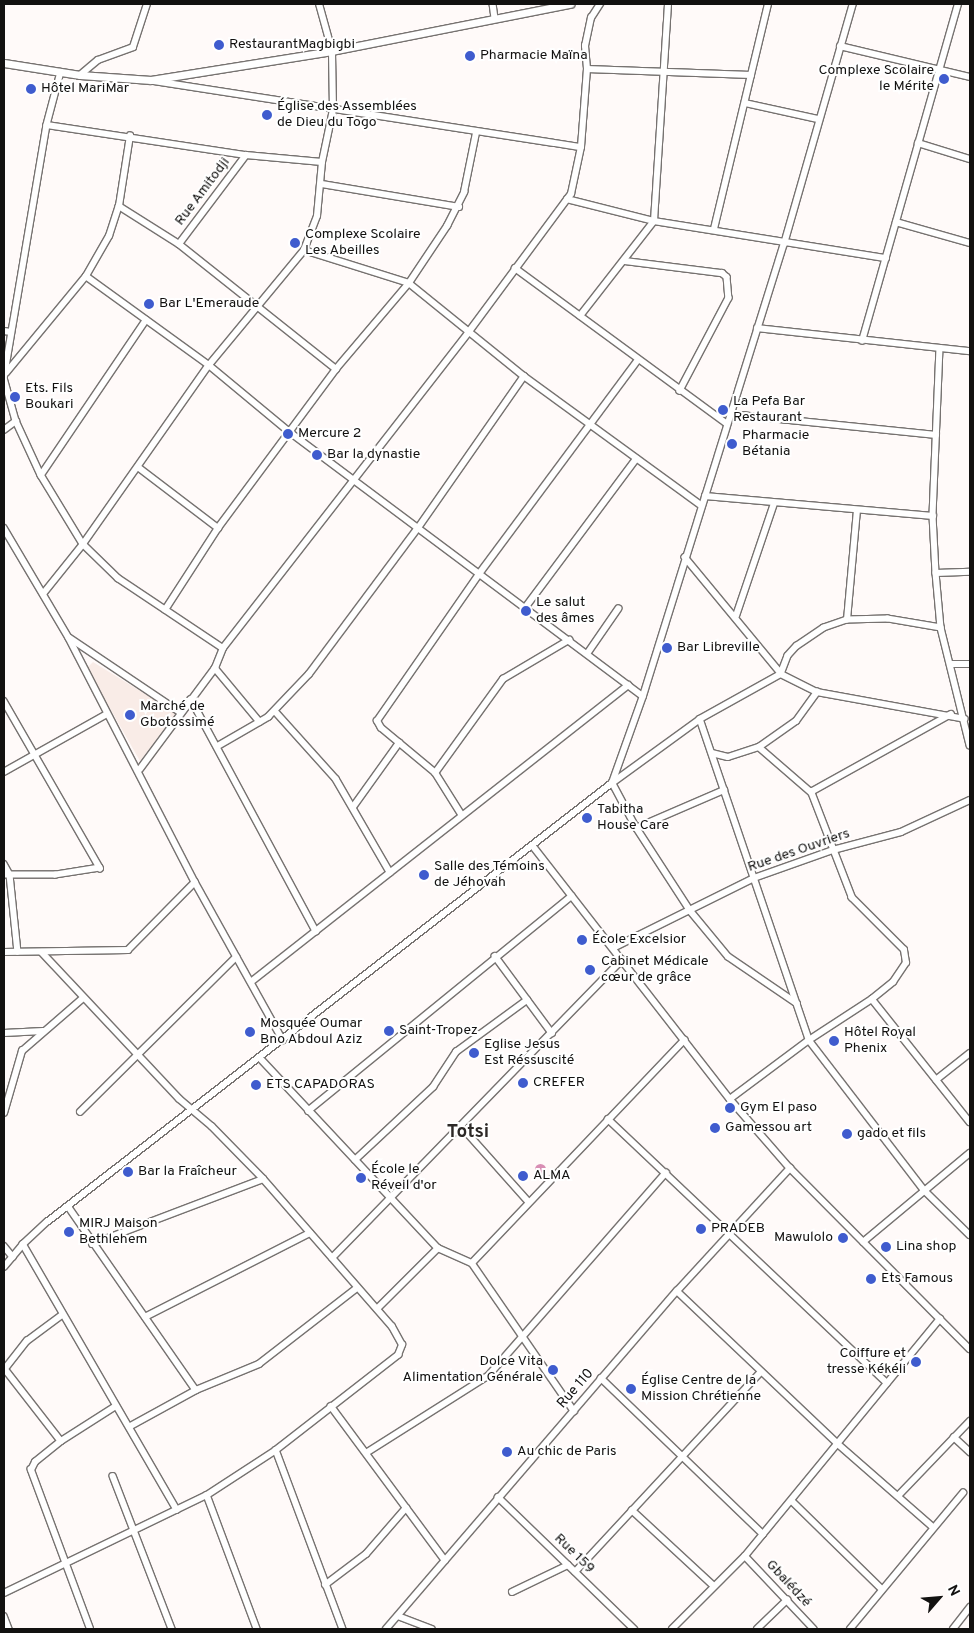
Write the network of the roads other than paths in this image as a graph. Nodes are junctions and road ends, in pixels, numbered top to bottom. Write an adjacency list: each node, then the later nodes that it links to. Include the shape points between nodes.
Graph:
1 (147, 4): 18 (street, via 132,47 98,60)
2 (319, 4): 12 (street)
3 (493, 4): 10 (street)
4 (570, 4): 10 (street)
5 (600, 4): 15 (street, via 588,30 585,46)
6 (668, 4): 16 (street)
7 (768, 4): 19 (street)
8 (853, 4): 11 (street)
9 (958, 4): 14 (street)
10 (495, 19): 12 (street)
11 (840, 46): 14 (street); 24 (street)
12 (332, 51): 21 (street); 23 (street)
13 (4, 64): 17 (street)
14 (940, 67): 20 (street); 28 (street)
15 (587, 69): 16 (street); 29 (street)
16 (662, 71): 19 (street); 37 (street)
17 (61, 72): 18 (street); 25 (street)
18 (80, 75): 21 (street)
19 (751, 75): 22 (street)
20 (970, 77)
21 (152, 80): 23 (street)
22 (745, 103): 24 (street); 39 (street)
23 (333, 110): 26 (street); 32 (street)
24 (818, 119): 42 (street)
25 (48, 125): 27 (street); 54 (street)
26 (476, 133): 29 (street); 36 (street)
27 (130, 136): 30 (street); 35 (street)
28 (918, 143): 31 (street); 38 (street)
29 (581, 147): 34 (street, via 575,182)
30 (246, 155): 32 (street); 41 (street, Rue Amitodji)
31 (970, 159)
32 (322, 162): 33 (street)
33 (322, 184): 36 (street); 43 (street, via 317,216)
34 (567, 199): 37 (street); 46 (street)
35 (119, 206): 41 (street); 47 (street, via 109,236)
36 (459, 207): 48 (street)
37 (654, 221): 39 (street); 45 (street)
38 (896, 222): 40 (street); 44 (street)
39 (714, 228): 42 (street)
40 (970, 243)
41 (179, 244): 49 (street)
42 (784, 244): 44 (street); 52 (street)
43 (304, 250): 48 (street); 49 (street)
44 (886, 258): 56 (street)
45 (625, 260): 50 (street); 64 (street, via 722,273 728,277 729,298)
46 (514, 268): 50 (street); 55 (street)
47 (86, 276): 51 (street); 63 (street)
48 (409, 283): 55 (street); 61 (street)
49 (255, 306): 60 (street); 61 (street)
50 (580, 316): 59 (street)
51 (146, 320): 60 (street); 74 (street)
52 (756, 328): 56 (street); 65 (street)
53 (4, 331): 54 (street)
54 (11, 332): 63 (street)
55 (468, 333): 62 (street); 75 (street)
56 (862, 341): 57 (street)
57 (940, 348): 58 (street); 71 (street)
58 (970, 351)
59 (637, 361): 64 (street); 67 (street)
60 (209, 366): 70 (street); 73 (street)
61 (336, 370): 70 (street)
62 (524, 376): 67 (street); 83 (street)
63 (4, 377): 66 (street)
64 (680, 391): 68 (street)
65 (731, 414): 68 (street); 71 (street)
66 (16, 421): 69 (street); 74 (street)
67 (590, 424): 72 (street); 88 (street)
68 (727, 424): 76 (street)
69 (4, 430)
70 (291, 433): 75 (street); 82 (street)
71 (936, 435): 80 (street)
72 (636, 459): 78 (street); 90 (street)
73 (138, 467): 82 (street); 84 (street)
74 (41, 475): 84 (street)
75 (353, 480): 83 (street); 98 (street)
76 (705, 496): 77 (street); 78 (street)
77 (774, 504): 79 (street); 93 (street)
78 (702, 506): 85 (street)
79 (857, 511): 80 (street); 94 (street)
80 (933, 516): 87 (street)
81 (4, 528): 89 (street)
82 (218, 528): 92 (street)
83 (418, 528): 88 (street); 109 (street, via 309,674)
84 (83, 544): 89 (street); 92 (street, via 118,578)
85 (685, 558): 93 (street); 106 (street)
86 (970, 572): 87 (street)
87 (936, 573): 95 (street)
88 (479, 574): 90 (street); 116 (street, via 377,721)
89 (43, 594): 96 (street)
90 (525, 608): 97 (street)
91 (618, 609): 99 (street)
92 (164, 610): 98 (street)
93 (736, 616): 103 (street)
94 (847, 620): 95 (street, via 888,619); 103 (street, via 824,628 797,646 788,656)
95 (941, 628): 100 (street)
96 (69, 638): 110 (street); 111 (street)
97 (569, 640): 99 (street); 124 (street, via 503,679)
98 (223, 648): 102 (street)
99 (587, 654): 104 (street)
100 (952, 664): 101 (street); 114 (street)
101 (970, 664)
102 (215, 668): 107 (street); 115 (street)
103 (782, 674): 105 (street); 113 (street)
104 (628, 685): 106 (street); 130 (street)
105 (817, 692): 112 (street); 119 (street, via 796,721)
106 (643, 696): 125 (street)
107 (191, 698): 110 (street); 118 (street)
108 (4, 701): 121 (street)
109 (275, 711): 115 (street); 129 (street, via 322,760)
110 (180, 712): 122 (street)
111 (107, 714): 121 (street); 122 (street)
112 (951, 714): 114 (street); 127 (street)
113 (700, 719): 120 (street); 125 (street)
114 (965, 719): 117 (street)
115 (260, 722): 118 (street)
116 (399, 743): 124 (street); 129 (street)
117 (970, 745)
118 (218, 746): 141 (street)
119 (758, 747): 120 (street, via 728,756); 127 (street)
120 (712, 753): 126 (street)
121 (34, 754): 123 (street); 136 (street, via 100,868)
122 (140, 769): 138 (street)
123 (4, 772)
124 (435, 773): 130 (street)
125 (612, 783): 131 (street); 132 (street)
126 (724, 790): 131 (street); 137 (street)
127 (811, 792): 133 (street)
128 (970, 800): 133 (street, Rue des Ouvriers, via 901,832)
129 (353, 807): 135 (street)
130 (462, 816): 135 (street)
131 (636, 828): 140 (street)
132 (532, 846): 139 (street); 157 (street)
133 (832, 850): 137 (street, Rue des Ouvriers); 151 (street, via 852,898 906,954 906,963 893,982)
134 (4, 864): 136 (street)
135 (390, 872): 141 (street)
136 (7, 876): 144 (street)
137 (754, 878): 140 (street, Rue des Ouvriers); 153 (street)
138 (195, 882): 145 (street, via 128,950); 147 (street)
139 (572, 896): 142 (street); 146 (street)
140 (690, 911): 142 (street, Rue des Ouvriers); 153 (street, via 734,964)
141 (316, 931): 149 (street)
142 (613, 948): 148 (street)
143 (4, 952): 144 (street)
144 (18, 952): 145 (street)
145 (42, 953): 150 (street)
146 (496, 956): 152 (street); 166 (street)
147 (236, 957): 149 (street); 160 (street)
148 (622, 960): 156 (street); 158 (street)
149 (252, 982): 157 (street)
150 (82, 999): 154 (street); 160 (street)
151 (872, 999): 159 (street); 163 (street)
152 (527, 1000): 156 (street); 173 (street, via 456,1052 433,1087)
153 (797, 1004): 159 (street)
154 (43, 1031): 155 (street); 168 (street, via 22,1051)
155 (4, 1033)
156 (552, 1033): 171 (street)
157 (283, 1040): 162 (street)
158 (684, 1040): 164 (street); 169 (street)
159 (809, 1040): 164 (street); 177 (street)
160 (137, 1053): 165 (street); 167 (street)
161 (970, 1053): 163 (street)
162 (260, 1059): 165 (street); 166 (street)
163 (936, 1080): 170 (street)
164 (730, 1099): 174 (street)
165 (192, 1111): 176 (street); 180 (street)
166 (308, 1111): 173 (street)
167 (80, 1112)
168 (4, 1114)
169 (608, 1119): 175 (street); 179 (street)
170 (970, 1122)
171 (463, 1128): 178 (street); 179 (street)
172 (970, 1155): 177 (street)
173 (355, 1160): 178 (street)
174 (790, 1168): 181 (street, Rue 110); 184 (street)
175 (666, 1173): 181 (street); 199 (street)
176 (262, 1179): 182 (street); 186 (street)
177 (924, 1190): 183 (street); 184 (street)
178 (392, 1200): 188 (street); 190 (street)
179 (529, 1202): 191 (street)
180 (68, 1206): 185 (street); 186 (street)
181 (731, 1232): 194 (street, Rue 110); 204 (street)
182 (310, 1233): 190 (street); 197 (street)
183 (970, 1235)
184 (863, 1242): 198 (street)
185 (23, 1244): 189 (street); 196 (street)
186 (92, 1244): 197 (street)
187 (4, 1246): 189 (street)
188 (438, 1248): 191 (street); 195 (street)
189 (13, 1257): 192 (street)
190 (332, 1258): 193 (street)
191 (472, 1263): 199 (street)
192 (4, 1267)
193 (357, 1288): 195 (street); 205 (street, via 259,1364)
194 (678, 1291): 202 (street); 203 (street, Rue 110)
195 (377, 1309): 207 (street, via 400,1338 402,1350)
196 (62, 1315): 201 (street, via 27,1341); 206 (street)
197 (145, 1317): 205 (street)
198 (940, 1319): 200 (street); 204 (street)
199 (522, 1337): 208 (street); 216 (street, via 484,1380)
200 (970, 1349)
201 (4, 1370): 212 (street)
202 (761, 1372): 213 (street); 217 (street)
203 (601, 1378): 208 (street, Rue 110); 217 (street)
204 (887, 1382): 213 (street)
205 (196, 1390): 210 (street)
206 (116, 1406): 210 (street); 212 (street)
207 (332, 1406): 214 (street); 216 (street)
208 (574, 1411): 222 (street, Rue 110)
209 (970, 1421): 211 (street)
210 (129, 1427): 225 (street)
211 (954, 1438): 215 (street); 221 (street)
212 (61, 1441): 232 (street, via 35,1462 32,1470)
213 (838, 1443): 221 (street); 223 (street)
214 (276, 1450): 220 (street); 235 (street)
215 (970, 1452)
216 (366, 1453): 224 (street)
217 (683, 1456): 226 (street); 229 (street)
218 (114, 1476): 228 (street)
219 (963, 1493): 227 (street)
220 (207, 1495): 225 (street); 247 (street)
221 (898, 1496): 227 (street)
222 (498, 1497): 231 (street, Rue 110); 233 (street, Rue 159)
223 (792, 1501): 229 (street); 237 (street)
224 (406, 1508): 231 (street); 235 (street, via 366,1554)
225 (177, 1510): 228 (street)
226 (632, 1510): 234 (street); 236 (street)
227 (933, 1527): 237 (street)
228 (134, 1530): 232 (street); 246 (street)
229 (762, 1534): 230 (street)
230 (744, 1556): 236 (street); 240 (street, Gbalédzé)
231 (445, 1560): 243 (street, Rue 110)
232 (65, 1564): 239 (street); 245 (street)
233 (568, 1566): 234 (street, Rue 159); 238 (street)
234 (575, 1572): 251 (street, Rue 159)
235 (325, 1585): 248 (street)
236 (713, 1585): 252 (street)
237 (882, 1589): 255 (street)
238 (512, 1592)
239 (4, 1593)
240 (787, 1600): 253 (street); 254 (street, Gbalédzé)
241 (970, 1607): 256 (street)
242 (4, 1616): 244 (street)
243 (398, 1616): 249 (street, Rue 110); 250 (street)
244 (9, 1629)
245 (90, 1629)
246 (172, 1629)
247 (257, 1629)
248 (343, 1629)
249 (386, 1629)
250 (432, 1629)
251 (634, 1629)
252 (672, 1629)
253 (757, 1629)
254 (814, 1629)
255 (850, 1629)
256 (952, 1629)

